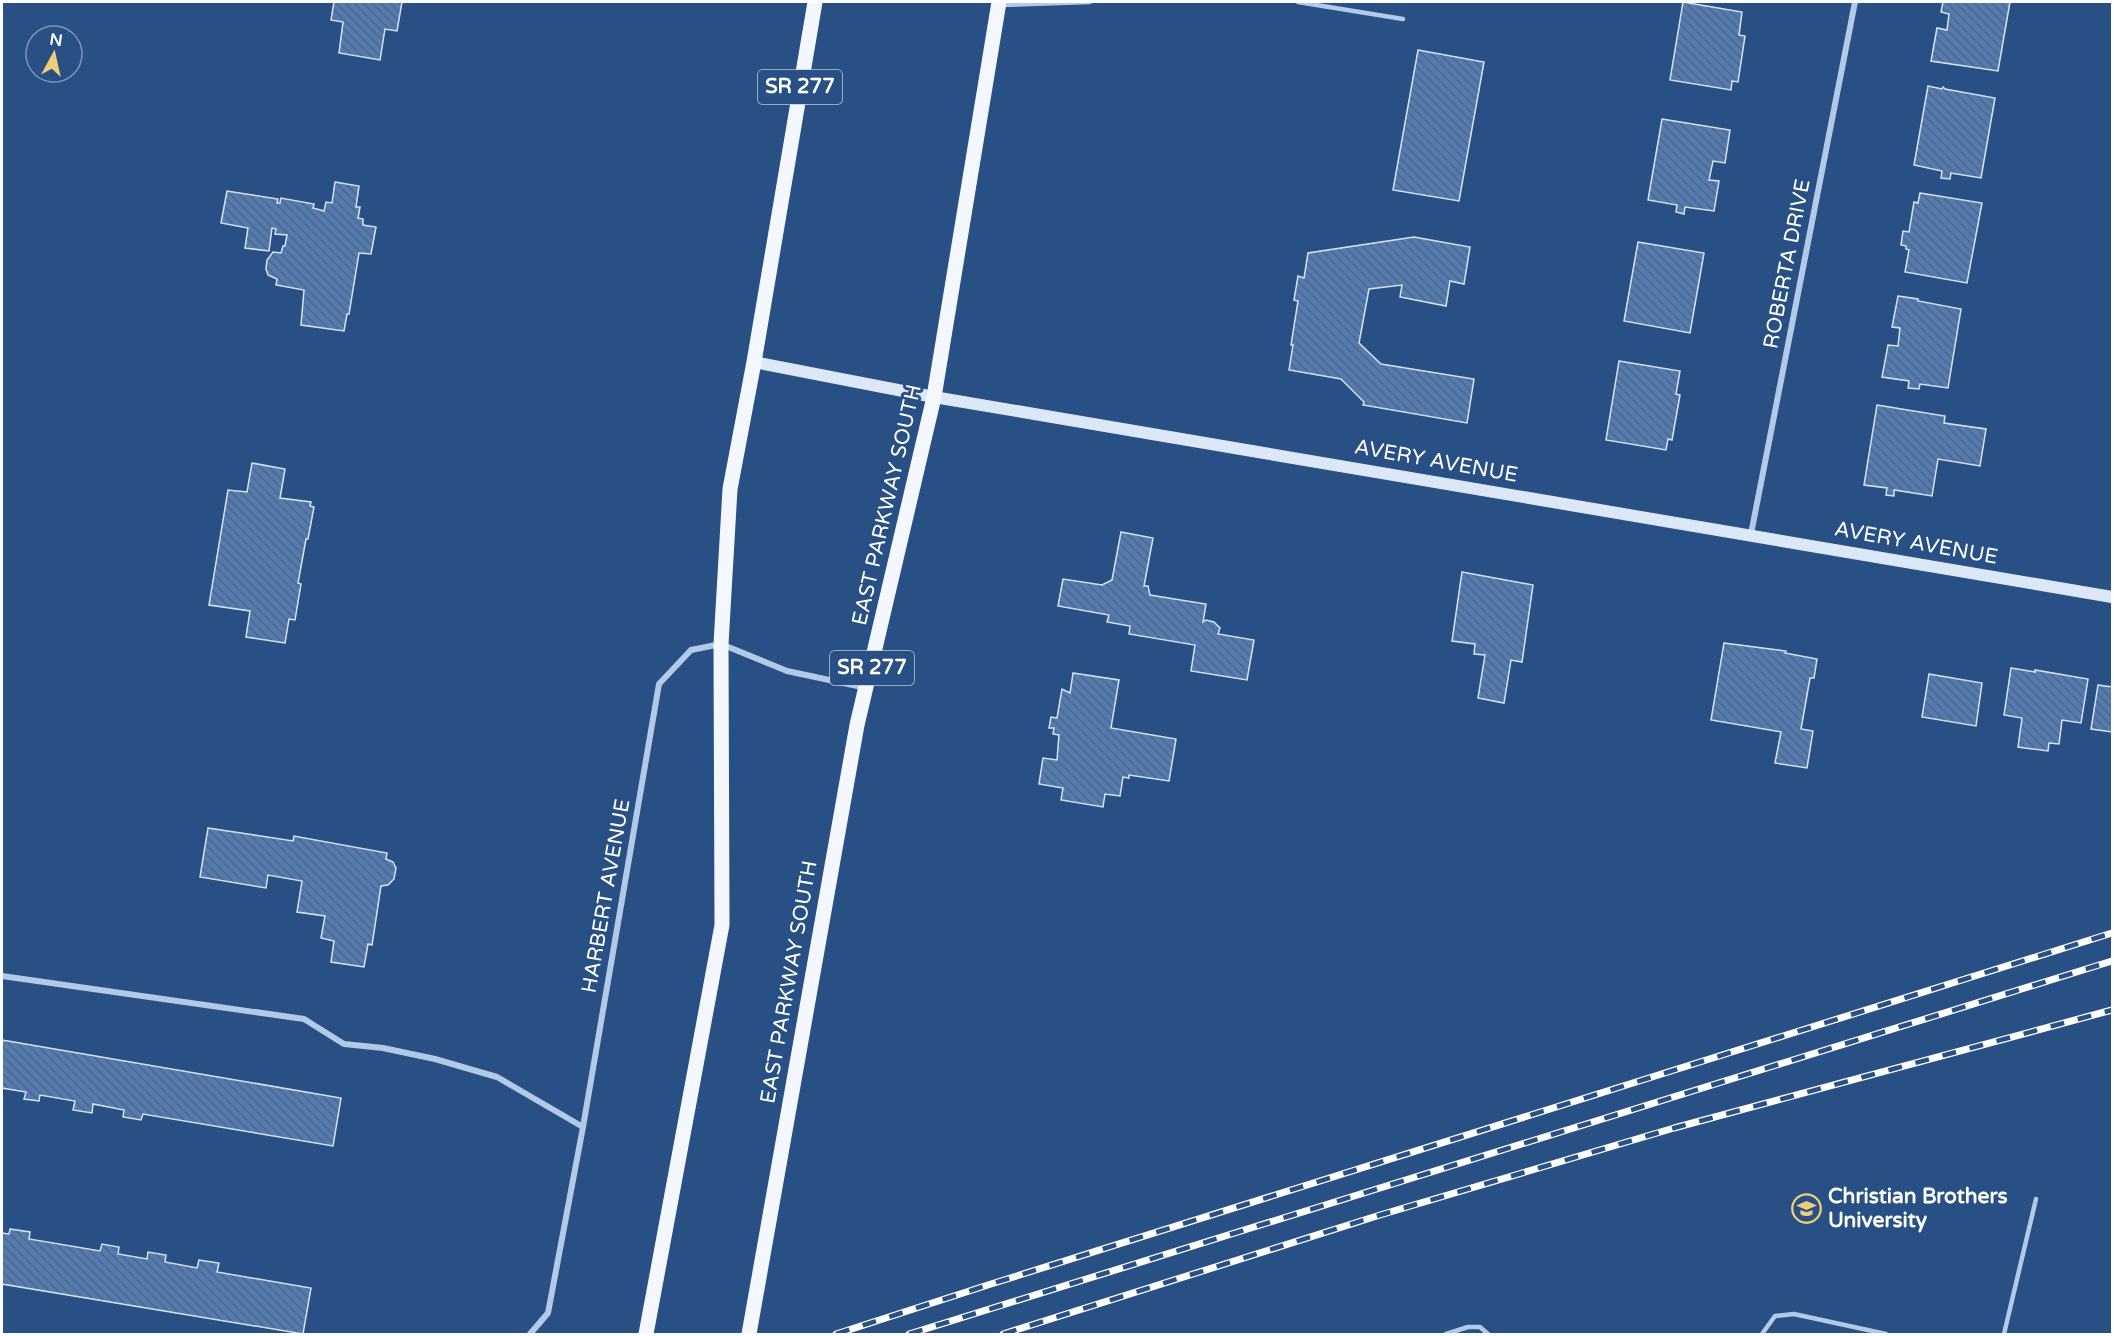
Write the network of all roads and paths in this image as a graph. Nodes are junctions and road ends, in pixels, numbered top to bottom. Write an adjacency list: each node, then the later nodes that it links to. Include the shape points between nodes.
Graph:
1 (815, 2): 7 (main road, SR 277)
2 (1090, 2): 5 (lane)
3 (1298, 2): 6 (lane)
4 (1855, 2): 9 (street, ROBERTA DRIVE)
5 (999, 3): 8 (main road, EAST PARKWAY SOUTH / SR 277)
6 (1402, 19)
7 (754, 362): 8 (street, AVERY AVENUE); 11 (main road, SR 277, via 730,489)
8 (934, 397): 9 (street, AVERY AVENUE); 12 (main road, EAST PARKWAY SOUTH / SR 277)
9 (1751, 534): 10 (street, AVERY AVENUE)
10 (2112, 597)
11 (721, 644): 12 (street, via 787,671); 14 (street, HARBERT AVENUE, via 691,650 659,684); 17 (main road, SR 277, via 722,925)
12 (867, 688): 18 (main road, EAST PARKWAY SOUTH / SR 277, via 857,725)
13 (2, 976): 14 (street, via 304,1019 344,1044 435,1059 497,1077)
14 (583, 1127): 16 (street, HARBERT AVENUE, via 548,1313)
15 (2036, 1199): 23 (lane)
16 (530, 1335)
17 (646, 1335)
18 (749, 1335)
19 (1446, 1335): 20 (lane, via 1480,1327)
20 (1488, 1335)
21 (1762, 1335): 22 (lane, via 1775,1316 1794,1314)
22 (1886, 1335)
23 (2004, 1335)

